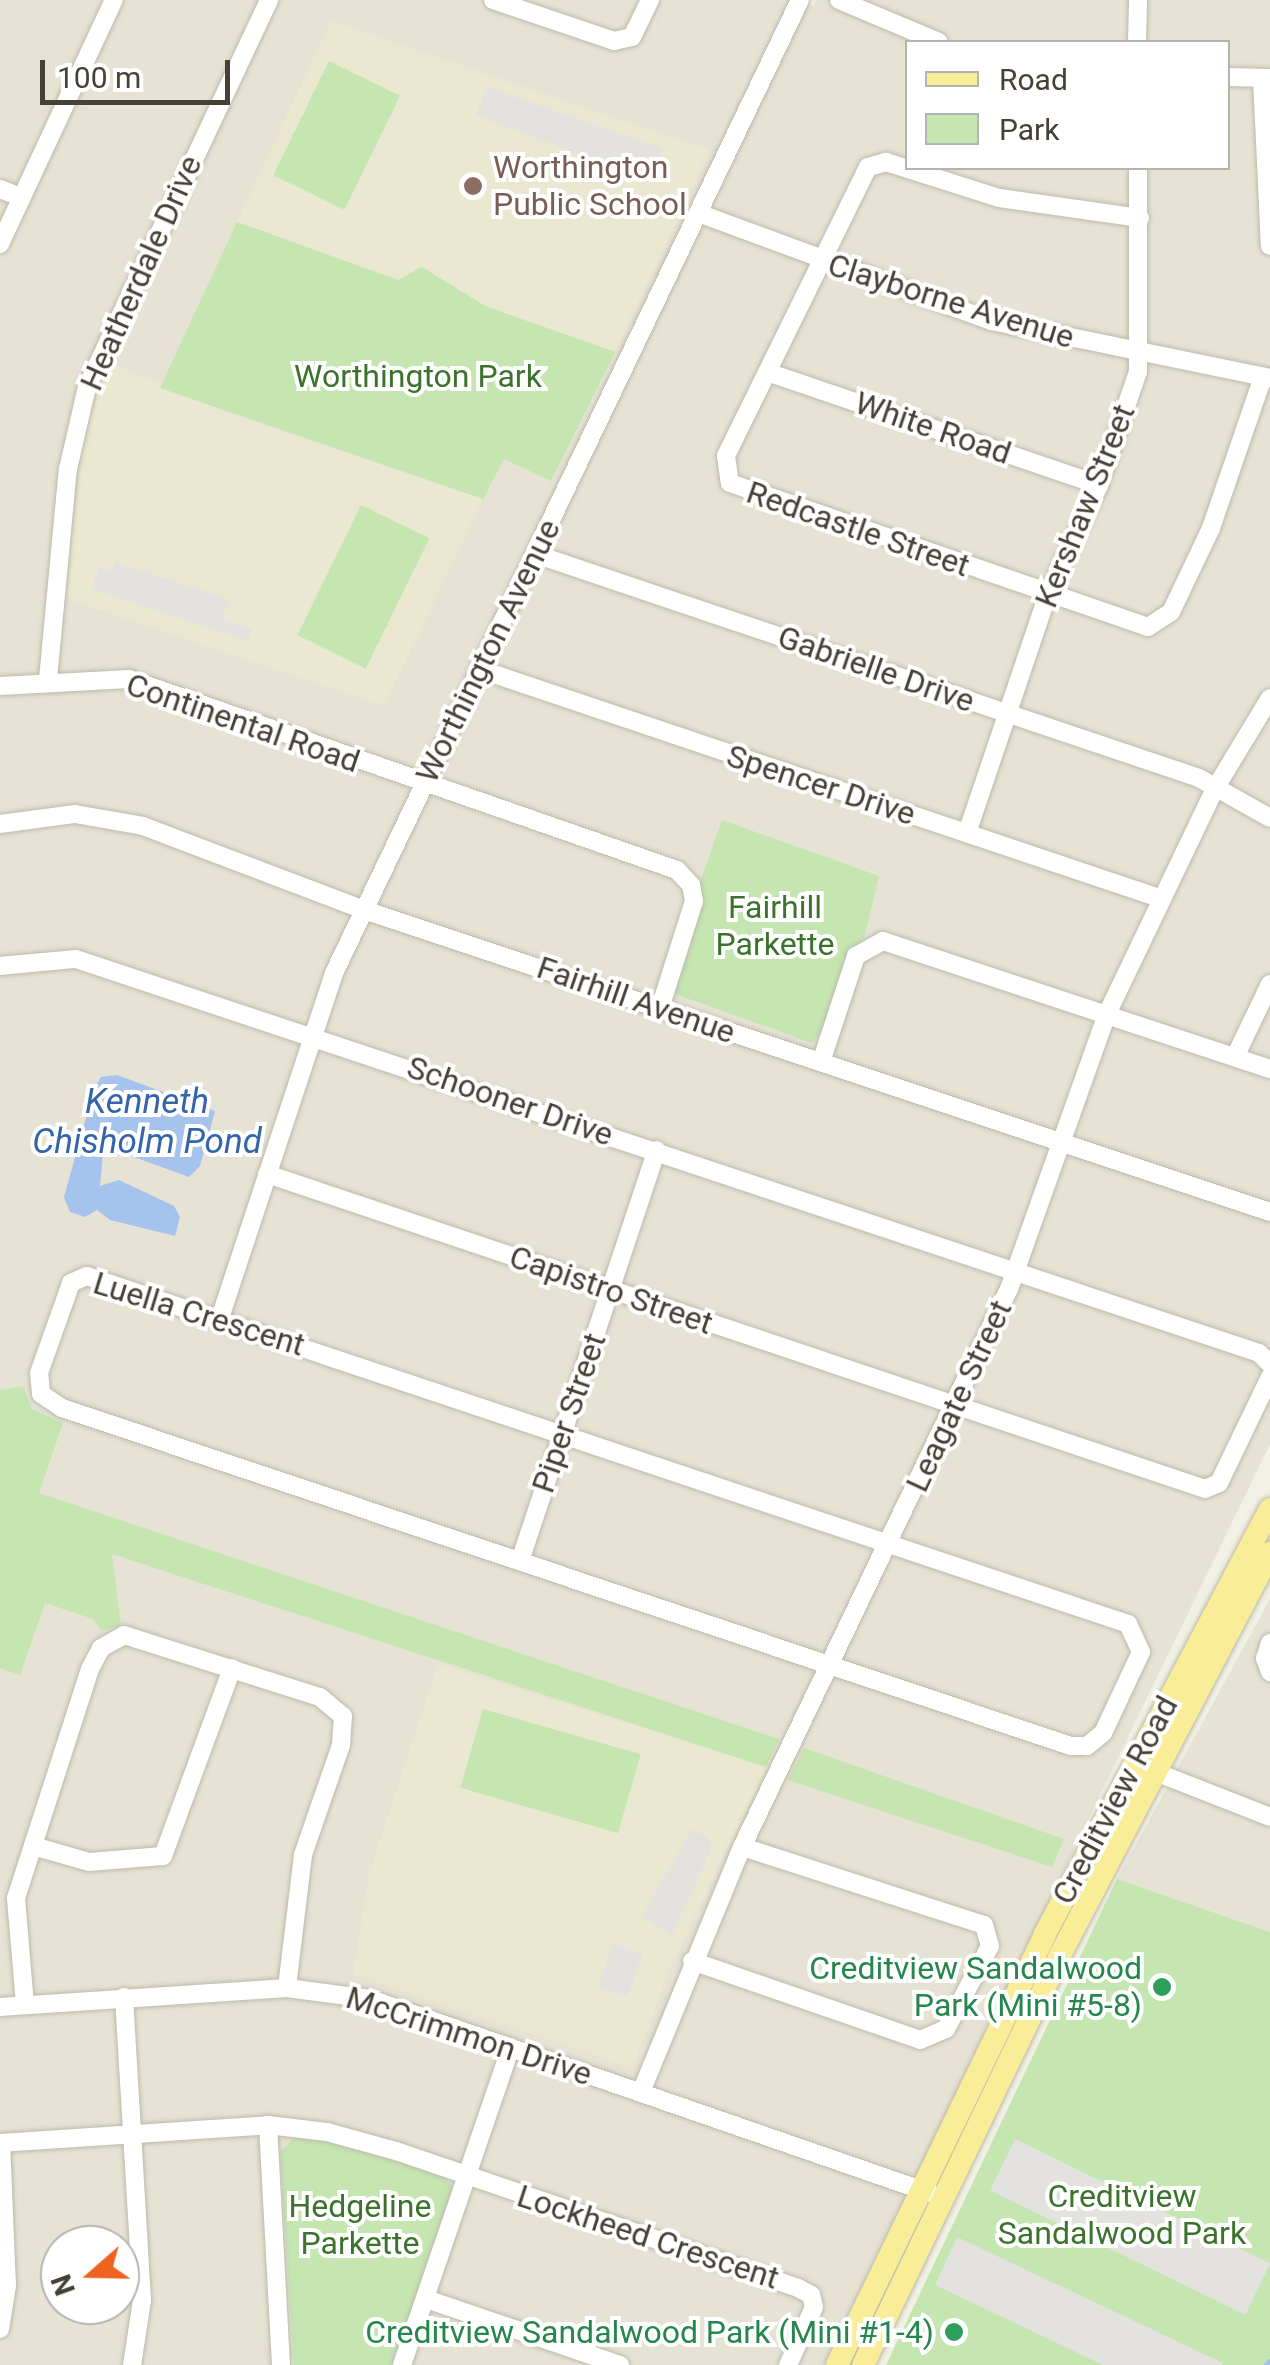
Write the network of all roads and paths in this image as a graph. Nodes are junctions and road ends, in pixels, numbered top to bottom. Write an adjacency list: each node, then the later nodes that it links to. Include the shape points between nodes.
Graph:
1 (114, 0): 14 (street)
2 (270, 0): 27 (street, Heatherdale Drive, via 87,387 68,470)
3 (493, 0): 4 (street, via 614,41 632,37)
4 (650, 0)
5 (800, 0): 15 (street, Worthington Avenue)
6 (839, 0): 8 (street)
7 (1138, 0): 9 (street)
8 (933, 40)
9 (1137, 40)
10 (1230, 77): 11 (street)
11 (1266, 78): 18 (street)
12 (1138, 170): 16 (street, Kershaw Street)
13 (0, 190): 14 (street)
14 (22, 196): 17 (street)
15 (698, 213): 19 (street, Clayborne Avenue); 24 (street, Worthington Avenue)
16 (1140, 218): 19 (street, Redcastle Street, via 999,198 875,162 862,174); 20 (street, Kershaw Street)
17 (0, 244)
18 (1270, 246)
19 (819, 262): 20 (street, Clayborne Avenue, via 992,321); 21 (street, Redcastle Street)
20 (1140, 354): 22 (street, Clayborne Avenue); 23 (street, Kershaw Street)
21 (767, 372): 23 (street, White Road); 25 (street, Redcastle Street, via 726,456 726,475 736,488)
22 (1266, 378): 25 (street, via 1211,528 1164,620 1140,626)
23 (1099, 485): 25 (street, Kershaw Street)
24 (535, 554): 26 (street, Worthington Avenue); 30 (street, Gabrielle Drive)
25 (1048, 594): 30 (street, Kershaw Street)
26 (480, 669): 31 (street, Worthington Avenue); 35 (street, Spencer Drive)
27 (48, 680): 28 (street, Continental Road); 31 (street, Continental Road, via 130,680)
28 (0, 686)
29 (1270, 698): 32 (street, Leagate Street)
30 (1007, 714): 32 (street, Gabrielle Drive); 35 (street, Kershaw Street)
31 (424, 784): 37 (street, Worthington Avenue); 40 (street, Continental Road, via 683,875 694,902)
32 (1216, 786): 33 (street, Gabrielle Drive); 36 (street, Leagate Street)
33 (1270, 818)
34 (0, 824): 37 (street, Fairhill Avenue, via 75,814 143,826)
35 (967, 833): 36 (street, Spencer Drive)
36 (1162, 899): 41 (street, Leagate Street)
37 (364, 910): 40 (street, Fairhill Avenue); 42 (street, Worthington Avenue)
38 (0, 966): 42 (street, Schooner Drive, via 76,959)
39 (1270, 984): 43 (street)
40 (660, 1008): 44 (street, Fairhill Avenue)
41 (1107, 1014): 43 (street); 44 (street, via 882,941 856,956); 46 (street, Leagate Street)
42 (312, 1034): 47 (street, Schooner Drive); 48 (street, Worthington Avenue)
43 (1235, 1057): 45 (street)
44 (821, 1062): 46 (street, Fairhill Avenue)
45 (1270, 1069)
46 (1060, 1143): 49 (street, Fairhill Avenue); 50 (street, Leagate Street)
47 (657, 1150): 50 (street, Schooner Drive); 51 (street, Piper Street)
48 (267, 1174): 51 (street, Capistro Street); 52 (street, Worthington Avenue)
49 (1270, 1212)
50 (1017, 1271): 53 (street, Schooner Drive, via 1260,1352); 55 (street, Leagate Street)
51 (610, 1290): 55 (street, Capistro Street); 56 (street, Piper Street)
52 (220, 1318): 56 (street, Luella Crescent); 60 (street, Luella Crescent, via 116,1282 80,1277 67,1292 40,1373 41,1394 62,1408)
53 (1270, 1364)
54 (1270, 1378): 55 (street, Capistro Street, via 1219,1483 1204,1489)
55 (954, 1405): 58 (street, Leagate Street)
56 (562, 1433): 58 (street, Luella Crescent); 60 (street, Piper Street)
57 (1270, 1509): 65 (main road, Creditview Road)
58 (889, 1542): 62 (street, Leagate Street); 62 (street, Luella Crescent, via 1128,1624 1142,1652 1102,1733 1087,1746 1070,1746)
59 (1270, 1554): 65 (main road, Creditview Road)
60 (520, 1561): 62 (street, Luella Crescent)
61 (1270, 1644): 64 (street, via 1264,1658)
62 (828, 1665): 68 (street, Leagate Street)
63 (232, 1668): 67 (street, via 163,1856 89,1862); 67 (street, via 132,1637 109,1640 90,1669); 70 (street, via 320,1697 343,1716 341,1745 303,1855)
64 (1270, 1672)
65 (1144, 1768): 66 (street); 80 (main road, Creditview Road); 81 (main road, Creditview Road)
66 (1270, 1816)
67 (32, 1846): 72 (street, via 16,1898)
68 (742, 1847): 69 (street, Leagate Street); 69 (street, via 984,1925 990,1946 946,2029 920,2040)
69 (692, 1960): 75 (street, Leagate Street)
70 (287, 1988): 71 (street, McCrimmon Drive); 74 (street, McCrimmon Drive, via 370,1999)
71 (124, 1997): 72 (street, McCrimmon Drive); 77 (street)
72 (24, 2005): 73 (street, McCrimmon Drive)
73 (0, 2007)
74 (511, 2047): 75 (street, McCrimmon Drive); 79 (street)
75 (642, 2092): 80 (street, McCrimmon Drive)
76 (268, 2126): 77 (street); 79 (street, via 328,2132); 85 (street)
77 (132, 2133): 78 (street); 84 (street, via 142,2300)
78 (0, 2144): 83 (street, via 7,2286)
79 (467, 2177): 82 (street); 88 (street, Lockheed Crescent, via 811,2294 814,2307)
80 (920, 2188): 81 (street, McCrimmon Drive); 89 (main road, Creditview Road)
81 (944, 2199): 90 (main road, Creditview Road)
82 (426, 2299): 86 (street); 87 (street)
83 (0, 2330)
84 (132, 2365)
85 (282, 2365)
86 (402, 2365)
87 (620, 2365)
88 (788, 2365)
89 (837, 2365)
90 (863, 2365)

